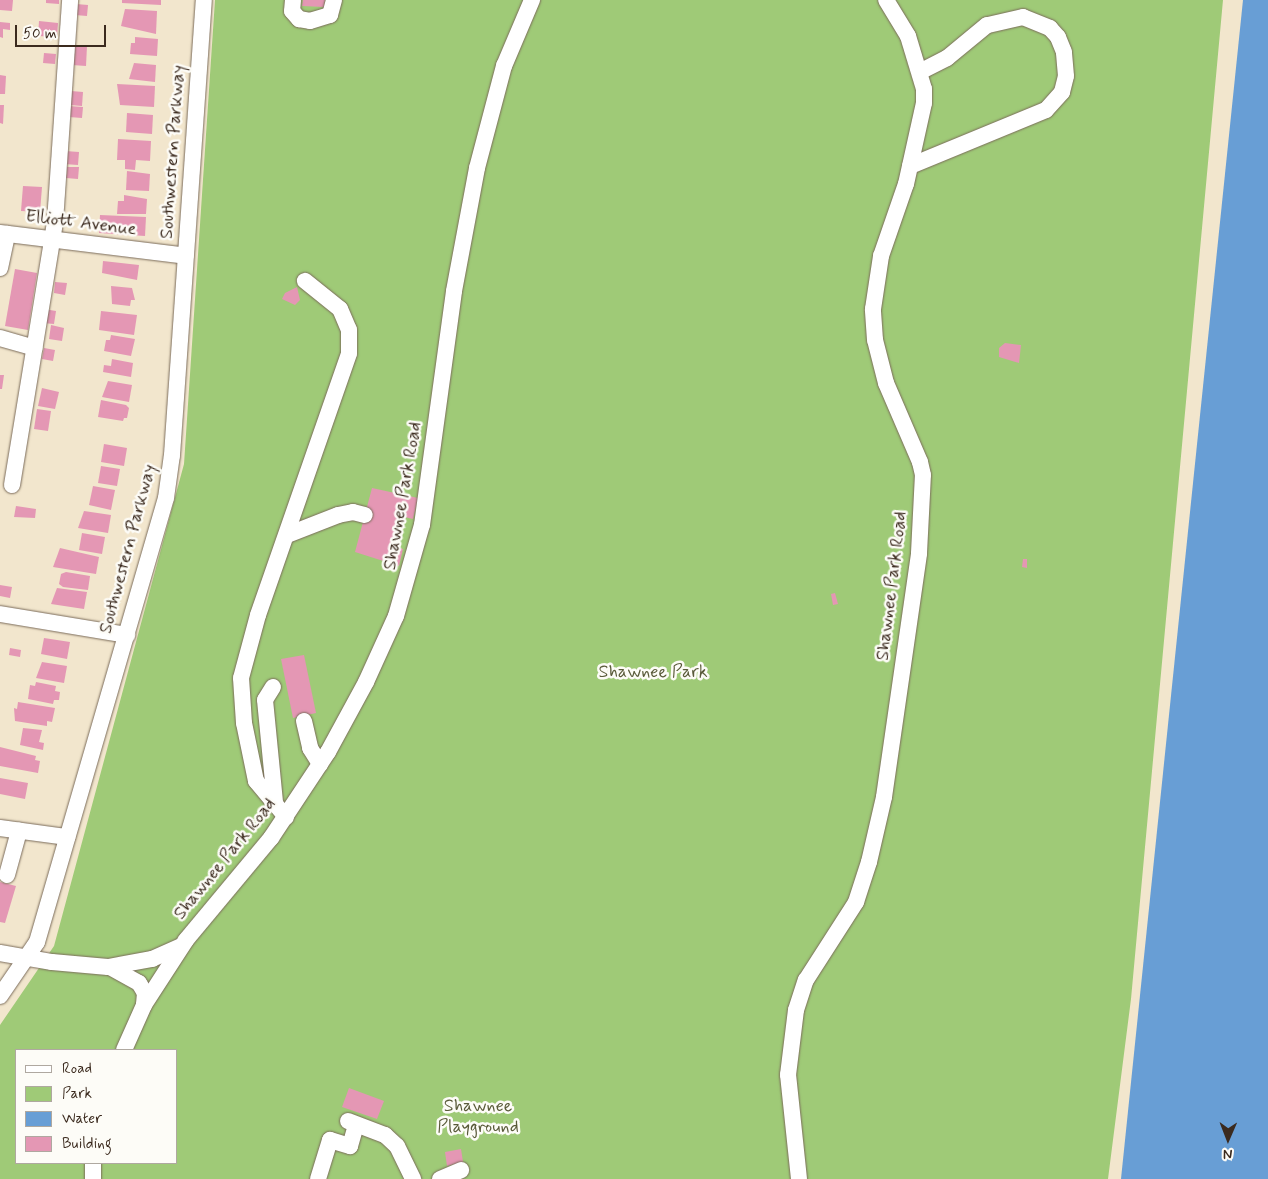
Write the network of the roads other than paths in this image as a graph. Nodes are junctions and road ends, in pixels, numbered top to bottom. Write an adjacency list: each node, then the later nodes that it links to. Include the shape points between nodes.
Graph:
1 (70, 0): 10 (street, via 55,222)
2 (204, 0): 11 (street, Southwestern Parkway)
3 (293, 0): 4 (street, via 292,10 299,19 310,21 330,15)
4 (334, 0)
5 (532, 0): 23 (street, Shawnee Park Road, via 504,66 475,176 454,291 432,468 406,586 366,682)
6 (886, 0): 7 (street, Shawnee Park Road, via 908,36)
7 (920, 72): 8 (street, Shawnee Park Road, via 924,103); 8 (street, via 947,58 987,25 1023,17 1050,28 1058,37 1064,52 1066,76 1062,92 1046,110)
8 (910, 166): 43 (street, Shawnee Park Road, via 881,256 874,318 875,340 886,383 923,475 919,553 884,797 870,862 856,902 806,980 796,1010 788,1075)
9 (3, 233): 10 (street, Elliott Avenue); 12 (street)
10 (51, 239): 11 (street, Elliott Avenue); 15 (street)
11 (186, 256): 20 (street, Southwestern Parkway, via 169,484)
12 (0, 268)
13 (305, 281): 18 (street, via 340,309 349,330 349,353)
14 (0, 338): 15 (street)
15 (35, 348): 16 (street)
16 (12, 485)
17 (365, 515): 18 (street, via 352,512 338,515)
18 (287, 535): 24 (street, via 252,634 241,678 244,723 256,781)
19 (0, 614): 20 (street)
20 (127, 635): 28 (street, Southwestern Parkway)
21 (273, 687): 24 (street, via 265,700)
22 (304, 721): 23 (street, via 310,748)
23 (320, 764): 25 (street, Shawnee Park Road)
24 (275, 802): 25 (street)
25 (286, 817): 30 (street, Shawnee Park Road)
26 (0, 828): 27 (street)
27 (19, 831): 28 (street); 29 (street)
28 (67, 837): 32 (street, Southwestern Parkway, via 37,942)
29 (7, 875)
30 (183, 945): 33 (street, via 152,959); 35 (street, Shawnee Park Road)
31 (0, 953): 32 (street)
32 (26, 958): 33 (street); 34 (street, Southwestern Parkway)
33 (108, 966): 35 (street, via 140,983)
34 (0, 996)
35 (144, 1006): 36 (street, Shawnee Park Road)
36 (124, 1049)
37 (94, 1164): 39 (street)
38 (461, 1170): 42 (street)
39 (93, 1179)
40 (318, 1179): 41 (street, via 330,1140 350,1146 352,1123 385,1135 397,1146)
41 (413, 1179)
42 (440, 1179)
43 (799, 1179)

